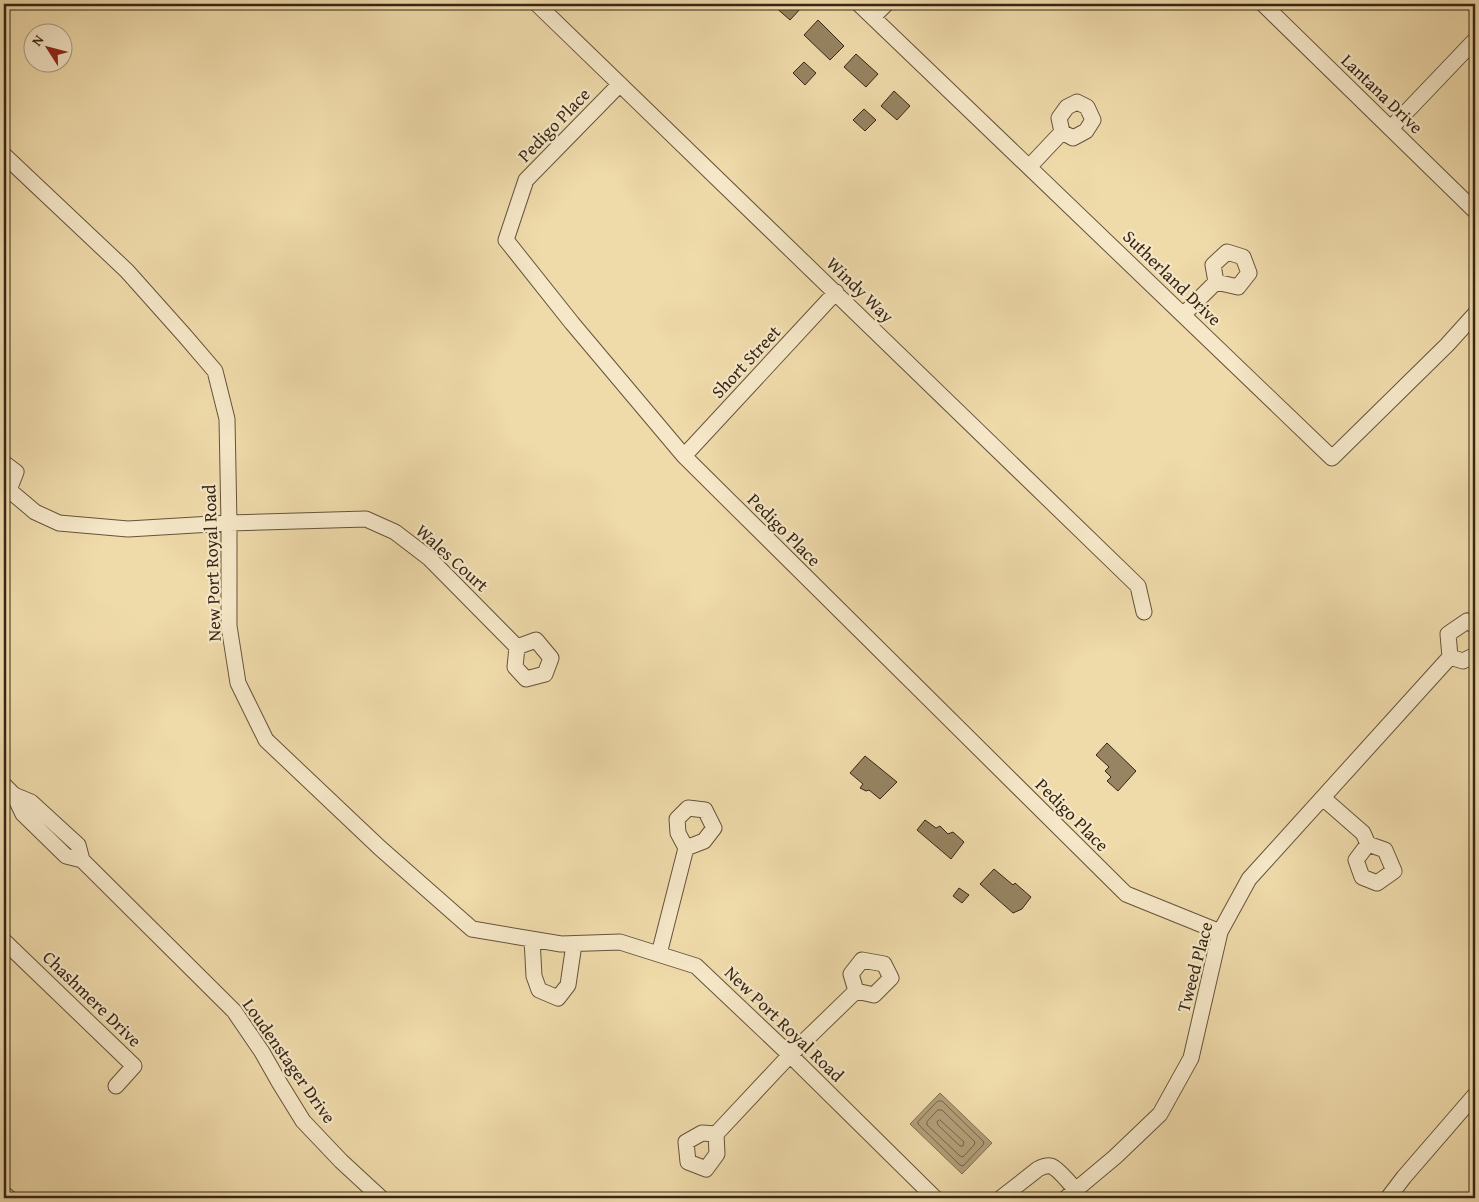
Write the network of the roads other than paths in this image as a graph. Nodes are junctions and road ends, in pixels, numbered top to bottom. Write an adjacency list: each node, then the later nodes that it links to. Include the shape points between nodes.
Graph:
1 (537, 4): 7 (street, Windy Way)
2 (859, 4): 5 (street, Sutherland Drive)
3 (886, 4): 5 (street)
4 (1263, 4): 8 (street, Lantana Drive)
5 (873, 17): 11 (street, Sutherland Drive)
6 (1475, 40): 8 (street)
7 (620, 84): 14 (street, Windy Way); 17 (street, Pedigo Place, via 526,180 506,240)
8 (1391, 128): 12 (street, Lantana Drive)
9 (1062, 132): 11 (street)
10 (4, 155): 20 (street, New Port Royal Road, via 127,271 215,371 227,419)
11 (1029, 167): 16 (street, Sutherland Drive)
12 (1475, 210)
13 (1216, 282): 16 (street)
14 (836, 292): 17 (street, Short Street); 21 (street, Windy Way, via 1138,586)
15 (1475, 314): 16 (street, Sutherland Drive, via 1332,458)
16 (1183, 315)
17 (684, 456): 30 (street, Pedigo Place, via 1126,894)
18 (4, 463): 19 (street, via 16,472)
19 (6, 492): 20 (street, Wales Court, via 34,512 59,523 128,529)
20 (229, 523): 23 (street, Wales Court, via 366,520 395,532 429,558); 31 (street, New Port Royal Road, via 229,626 238,683 266,740 380,848 472,928)
21 (1144, 612)
22 (1475, 626): 25 (street, via 1468,621 1448,634)
23 (517, 647)
24 (1475, 655): 25 (street, via 1463,661)
25 (1450, 657): 27 (street, Tweed Place)
26 (9, 790): 43 (street, Loudenstager Drive, via 31,802 78,845 82,860 234,1011 303,1121)
27 (1323, 798): 28 (street, via 1363,833); 30 (street, Tweed Place, via 1249,879)
28 (1368, 844)
29 (686, 848): 34 (street)
30 (1220, 932): 41 (street, Tweed Place, via 1191,1058 1160,1114)
31 (532, 939): 33 (street, New Port Royal Road); 33 (street, via 534,976 539,990 558,998 568,985)
32 (4, 941): 37 (street, Chashmere Drive, via 134,1066)
33 (574, 944): 34 (street, New Port Royal Road, via 620,942)
34 (659, 954): 36 (street, New Port Royal Road, via 696,966)
35 (856, 991): 36 (street)
36 (790, 1055): 39 (street); 44 (street, New Port Royal Road)
37 (116, 1086)
38 (1475, 1095): 46 (street)
39 (716, 1134)
40 (4, 1194): 42 (street)
41 (1071, 1194): 45 (street, via 1057,1170 1046,1166)
42 (9, 1198)
43 (381, 1198)
44 (935, 1198)
45 (1001, 1198)
46 (1388, 1198)

